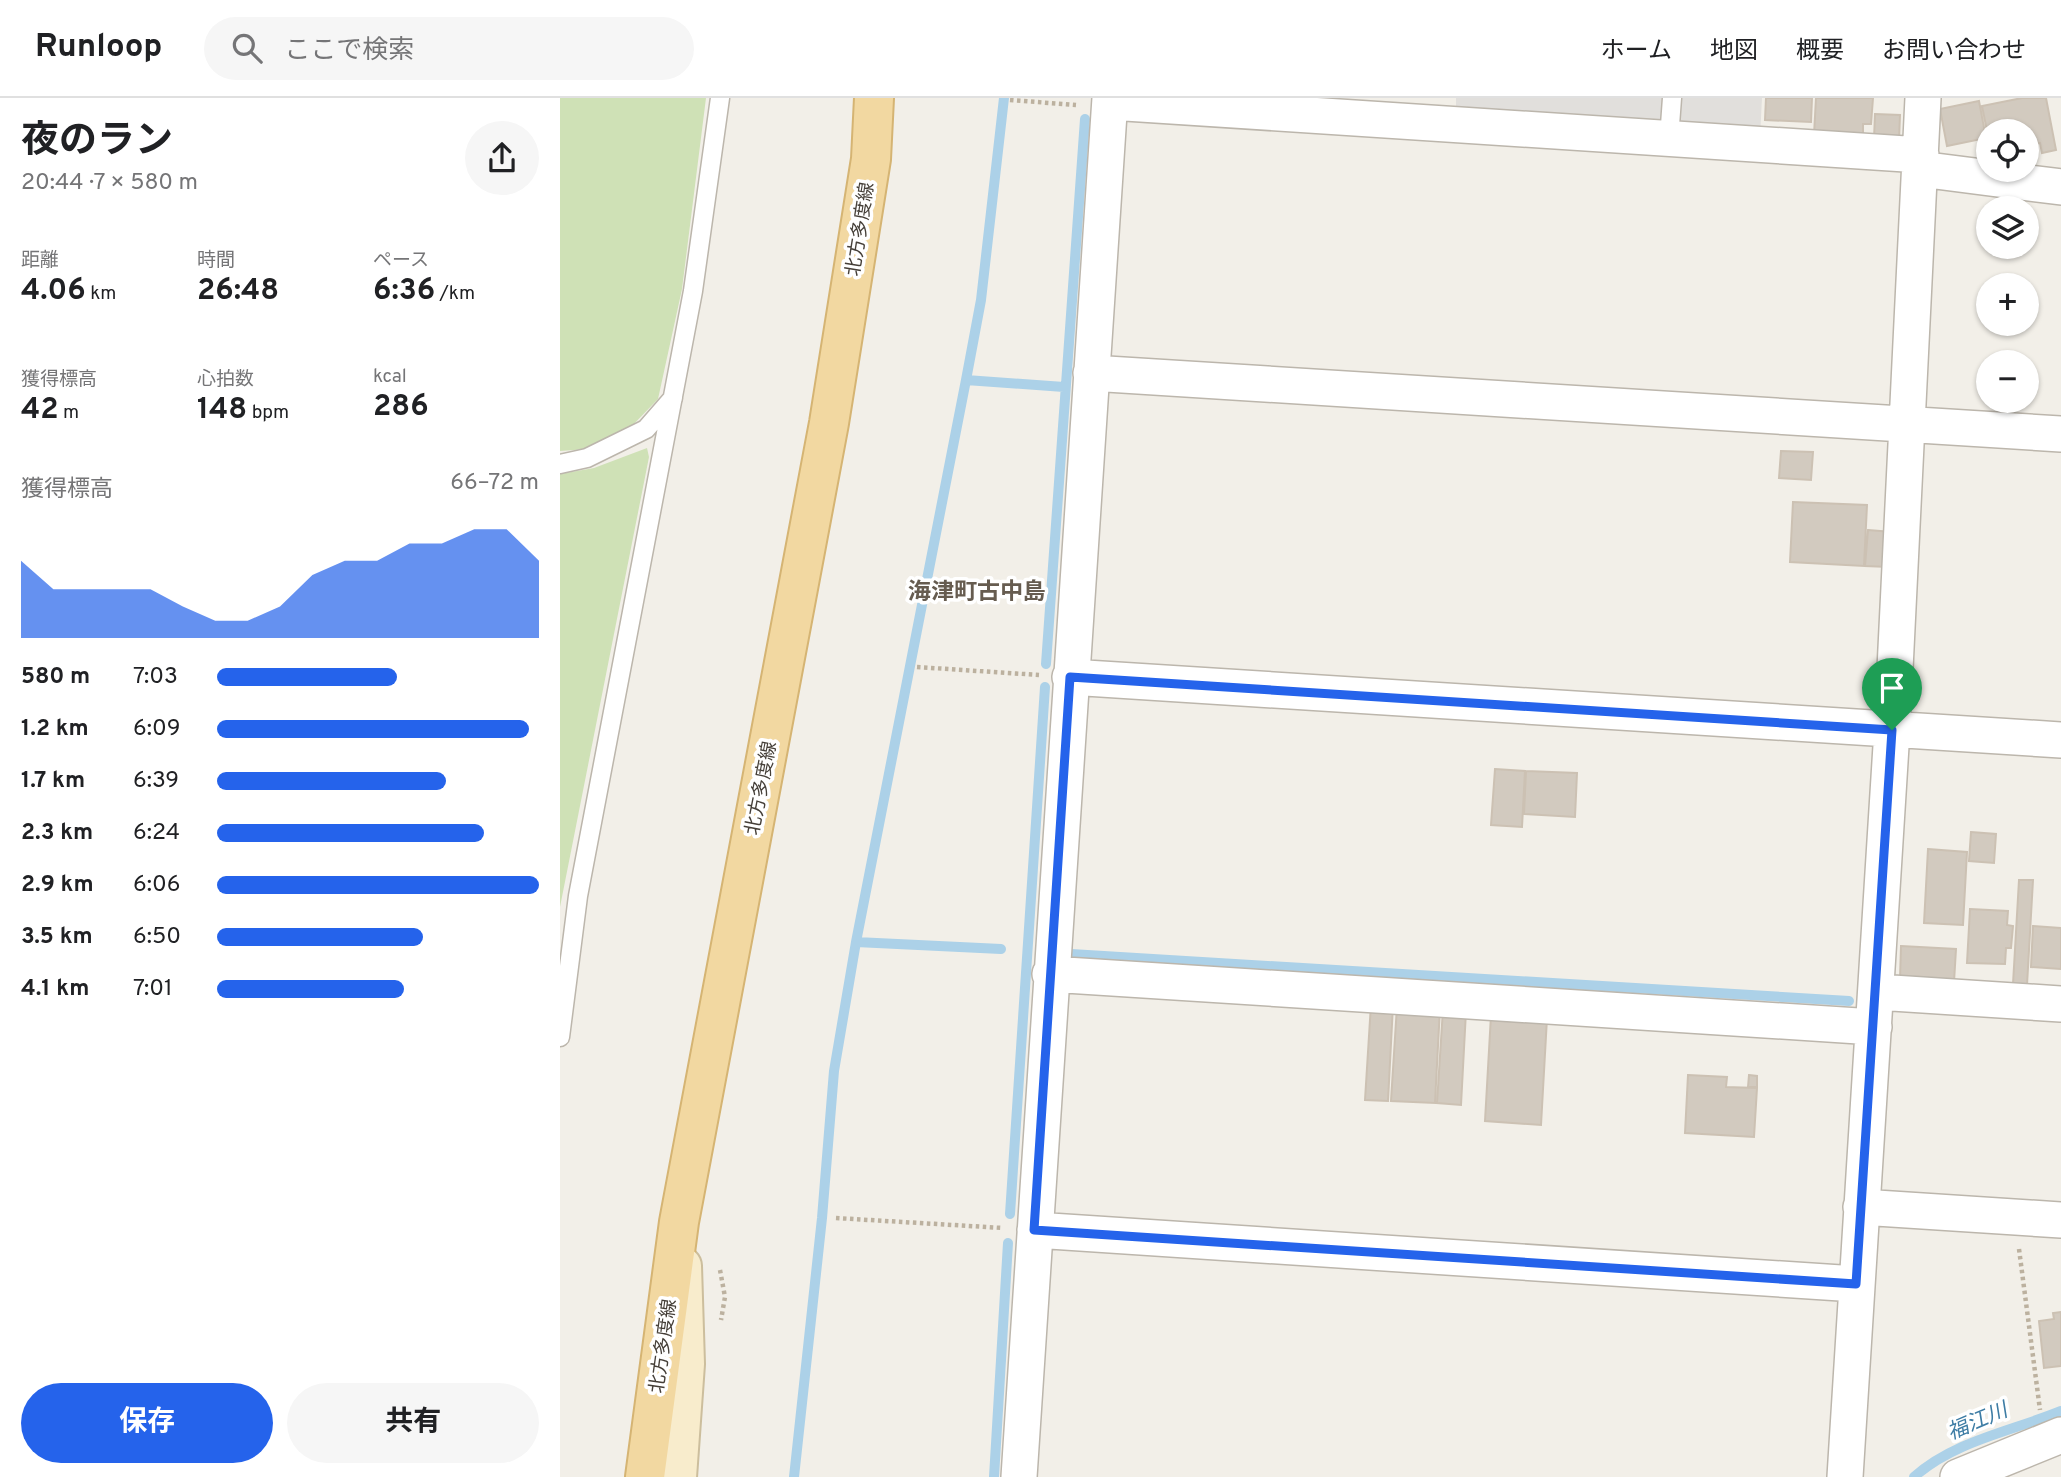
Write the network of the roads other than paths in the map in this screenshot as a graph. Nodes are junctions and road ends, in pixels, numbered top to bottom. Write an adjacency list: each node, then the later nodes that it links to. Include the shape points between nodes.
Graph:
1 (720, 98): 11 (lane)
2 (874, 98): 25 (main road, 北方多度線, via 871,159 828,424)
3 (1672, 98): 7 (lane)
4 (1923, 98): 8 (street)
5 (1110, 102): 6 (street); 10 (street)
6 (1447, 111): 7 (street)
7 (1669, 139): 8 (street)
8 (1920, 162): 9 (street); 12 (street)
9 (2061, 187)
10 (1091, 373): 12 (street); 15 (street)
11 (673, 398): 14 (lane, via 646,429 587,458); 22 (lane, via 578,895)
12 (1907, 424): 13 (street); 16 (street)
13 (2061, 434)
14 (560, 464)
15 (1070, 677): 16 (street); 18 (street)
16 (1892, 730): 17 (street); 19 (street)
17 (2061, 740)
18 (1050, 974): 21 (street); 26 (street)
19 (1877, 992): 20 (street); 21 (street)
20 (2061, 1003)
21 (1874, 1027): 23 (street)
22 (560, 1037)
23 (1861, 1208): 24 (street); 27 (street)
24 (2061, 1220)
25 (679, 1222): 29 (main road, 北方多度線); 30 (main road, via 686,1306)
26 (1034, 1230): 27 (street); 31 (street)
27 (1856, 1284): 32 (street)
28 (2061, 1435): 33 (street)
29 (645, 1477)
30 (677, 1477)
31 (1019, 1477)
32 (1845, 1477)
33 (1958, 1477)

